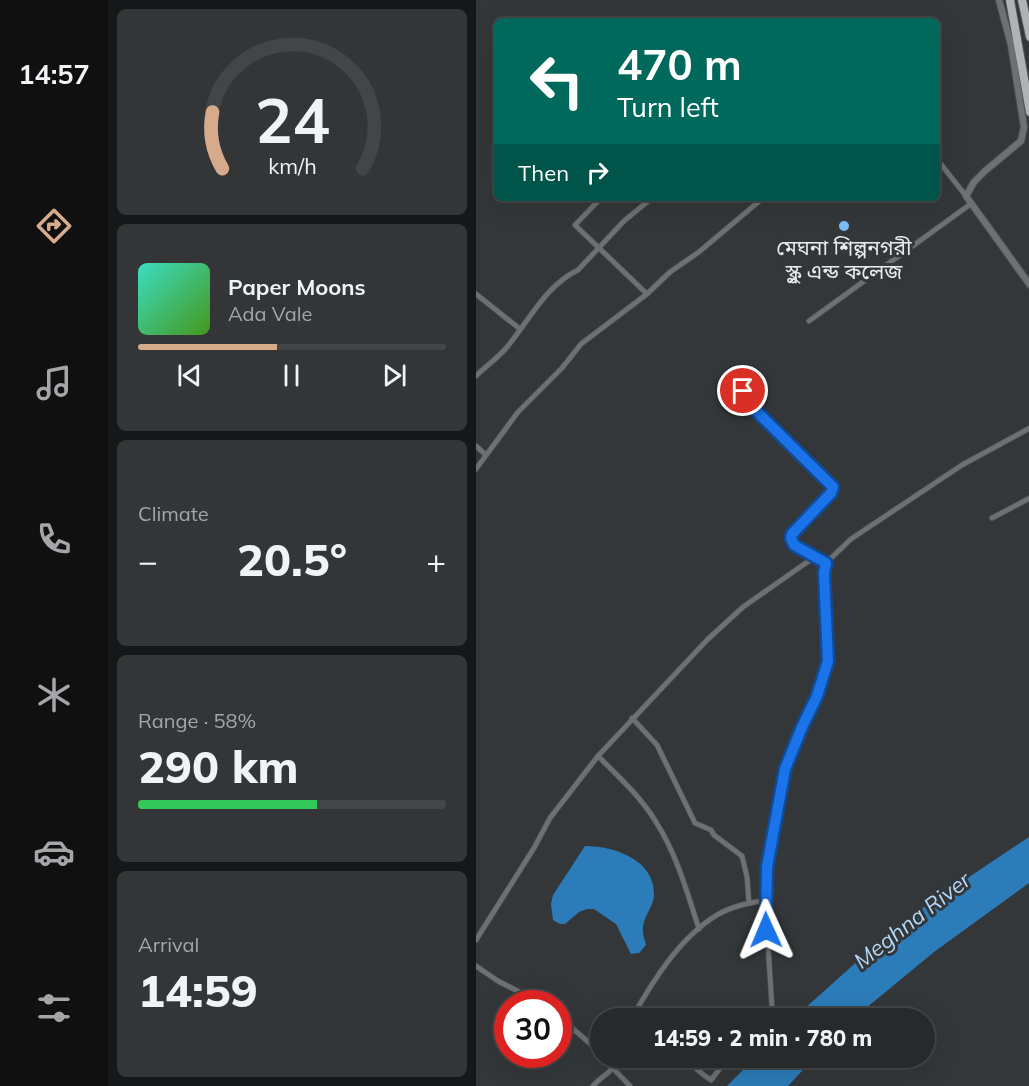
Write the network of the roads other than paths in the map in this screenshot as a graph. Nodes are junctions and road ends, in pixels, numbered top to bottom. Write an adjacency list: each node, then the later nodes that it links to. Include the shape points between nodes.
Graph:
1 (999, 0): 7 (street, via 1011,45 1023,134 1021,141 974,182)
2 (1010, 0): 5 (highway)
3 (1022, 0): 4 (highway)
4 (1030, 38)
5 (1030, 112)
6 (940, 163): 7 (street)
7 (966, 196): 11 (street)
8 (598, 201): 12 (street, via 575,225)
9 (648, 201): 12 (street)
10 (759, 201): 15 (street)
11 (972, 203): 13 (street); 16 (street)
12 (598, 248): 15 (street); 17 (street, via 541,300)
13 (1030, 285)
14 (476, 294): 17 (street)
15 (647, 294): 22 (street, via 581,344 518,412)
16 (809, 321)
17 (520, 329): 18 (street)
18 (476, 376)
19 (757, 381): 26 (street, via 743,391 745,400 833,487 791,538 792,543)
20 (1030, 428): 27 (street, via 917,494 851,539)
21 (476, 446): 22 (street)
22 (486, 455): 23 (street)
23 (476, 469)
24 (1030, 498): 25 (street)
25 (992, 518)
26 (818, 558): 27 (street); 28 (street, via 743,607)
27 (826, 563): 30 (street, via 826,671 785,769 767,867)
28 (632, 718): 29 (street); 31 (street, via 657,745 695,823 711,830 742,856)
29 (598, 756): 32 (street, via 656,822 682,874); 33 (street, via 550,818)
30 (766, 900): 31 (street); 37 (street)
31 (749, 903): 32 (street, via 718,915)
32 (699, 929): 36 (street, via 661,970)
33 (476, 940)
34 (476, 966): 35 (street)
35 (516, 990)
36 (638, 1008)
37 (771, 1008)
38 (572, 1028): 39 (street)
39 (590, 1043)
40 (695, 1068): 41 (street, via 711,1080)
41 (720, 1068)
42 (614, 1069): 43 (street); 44 (street)
43 (593, 1086)
44 (630, 1086)

